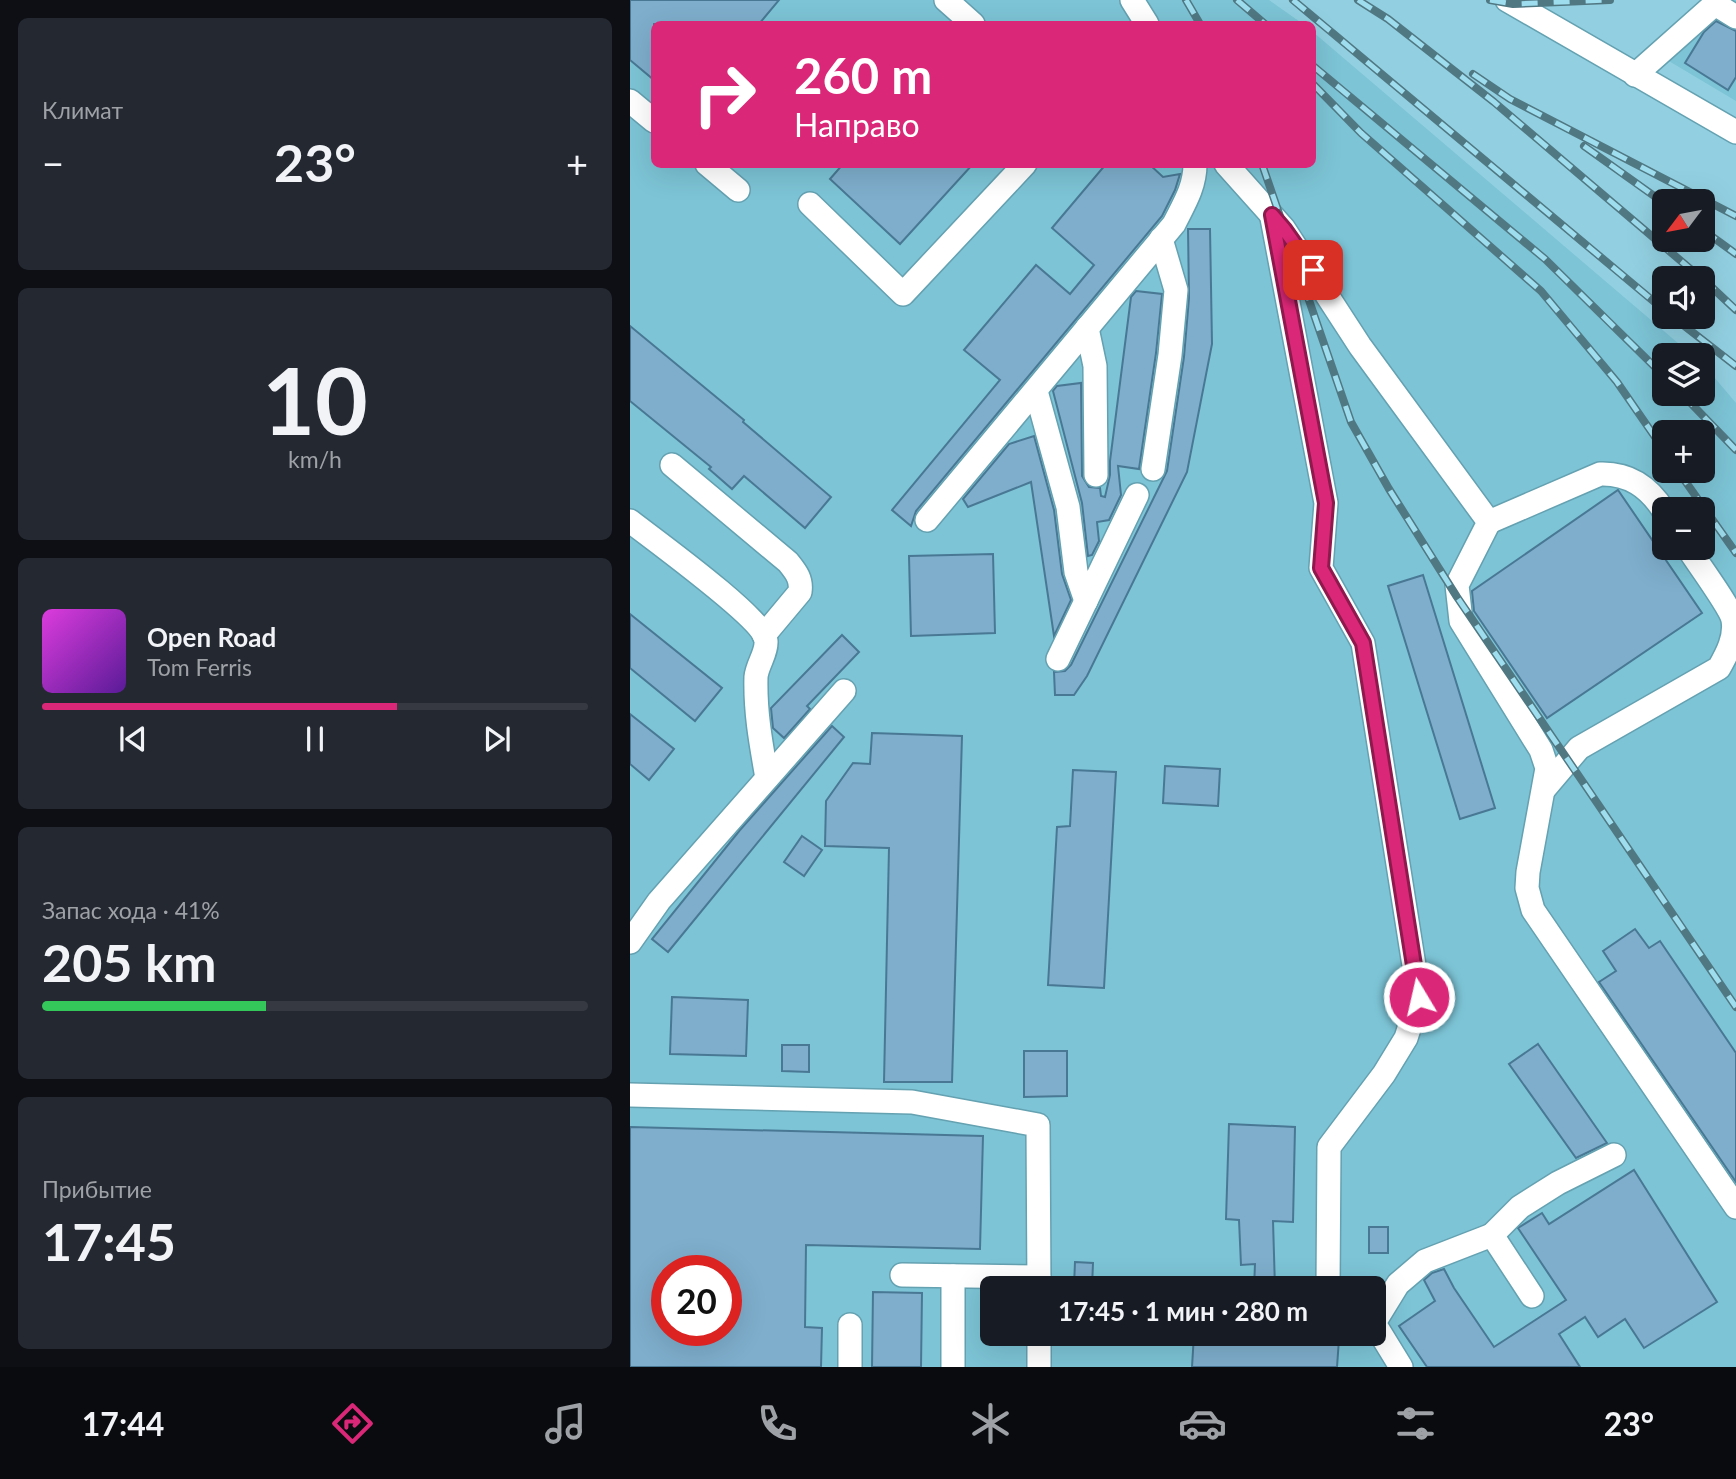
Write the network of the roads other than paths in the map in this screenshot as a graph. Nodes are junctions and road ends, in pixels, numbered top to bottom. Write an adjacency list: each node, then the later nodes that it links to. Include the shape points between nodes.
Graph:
1 (946, 0): 5 (street)
2 (1132, 0): 6 (street)
3 (1507, 0): 7 (street)
4 (1736, 17): 7 (street, via 1715,4)
5 (970, 21)
6 (1145, 21)
7 (1635, 75): 10 (street)
8 (630, 101): 9 (street)
9 (651, 118)
10 (1736, 132)
11 (712, 168): 15 (street)
12 (1021, 168): 16 (street, via 903,294)
13 (1195, 168): 18 (street, via 1189,196)
14 (1230, 168): 17 (street)
15 (738, 190)
16 (810, 204)
17 (1272, 215): 28 (street, via 1360,346); 44 (street, via 1326,503 1321,568 1363,643 1419,997 1406,1038 1329,1147)
18 (1168, 232): 19 (street); 22 (street, via 1176,290)
19 (1087, 328): 20 (street); 23 (street, via 1095,366)
20 (1036, 391): 26 (street); 30 (street, via 1068,507 1076,572)
21 (672, 465): 31 (street, via 796,573 800,592)
22 (1153, 470)
23 (1096, 475)
24 (1137, 495): 30 (street)
25 (1652, 497): 28 (street, via 1643,486 1615,473 1600,474)
26 (927, 520)
27 (630, 521): 31 (street, via 733,603)
28 (1489, 522): 35 (street, via 1457,585 1461,621 1541,750 1547,768)
29 (1696, 560): 35 (street, via 1733,619 1728,653 1718,668 1579,748)
30 (1086, 601): 32 (street)
31 (764, 635): 34 (street, via 766,643 756,673 755,713)
32 (1058, 659)
33 (845, 691): 34 (street)
34 (767, 778): 36 (street, via 659,901)
35 (1545, 788): 39 (street, via 1528,872 1533,910)
36 (630, 942)
37 (630, 1095): 43 (street, via 912,1102 1038,1125)
38 (1614, 1155): 40 (street, via 1520,1207)
39 (1736, 1207)
40 (1492, 1235): 46 (street); 52 (street, via 1425,1261 1398,1284 1374,1323)
41 (902, 1275): 42 (street)
42 (953, 1276): 45 (street); 50 (street)
43 (1039, 1276)
44 (1328, 1276)
45 (980, 1278)
46 (1532, 1296)
47 (850, 1325): 49 (street)
48 (1039, 1346): 51 (street)
49 (849, 1367)
50 (953, 1367)
51 (1038, 1367)
52 (1401, 1367)

